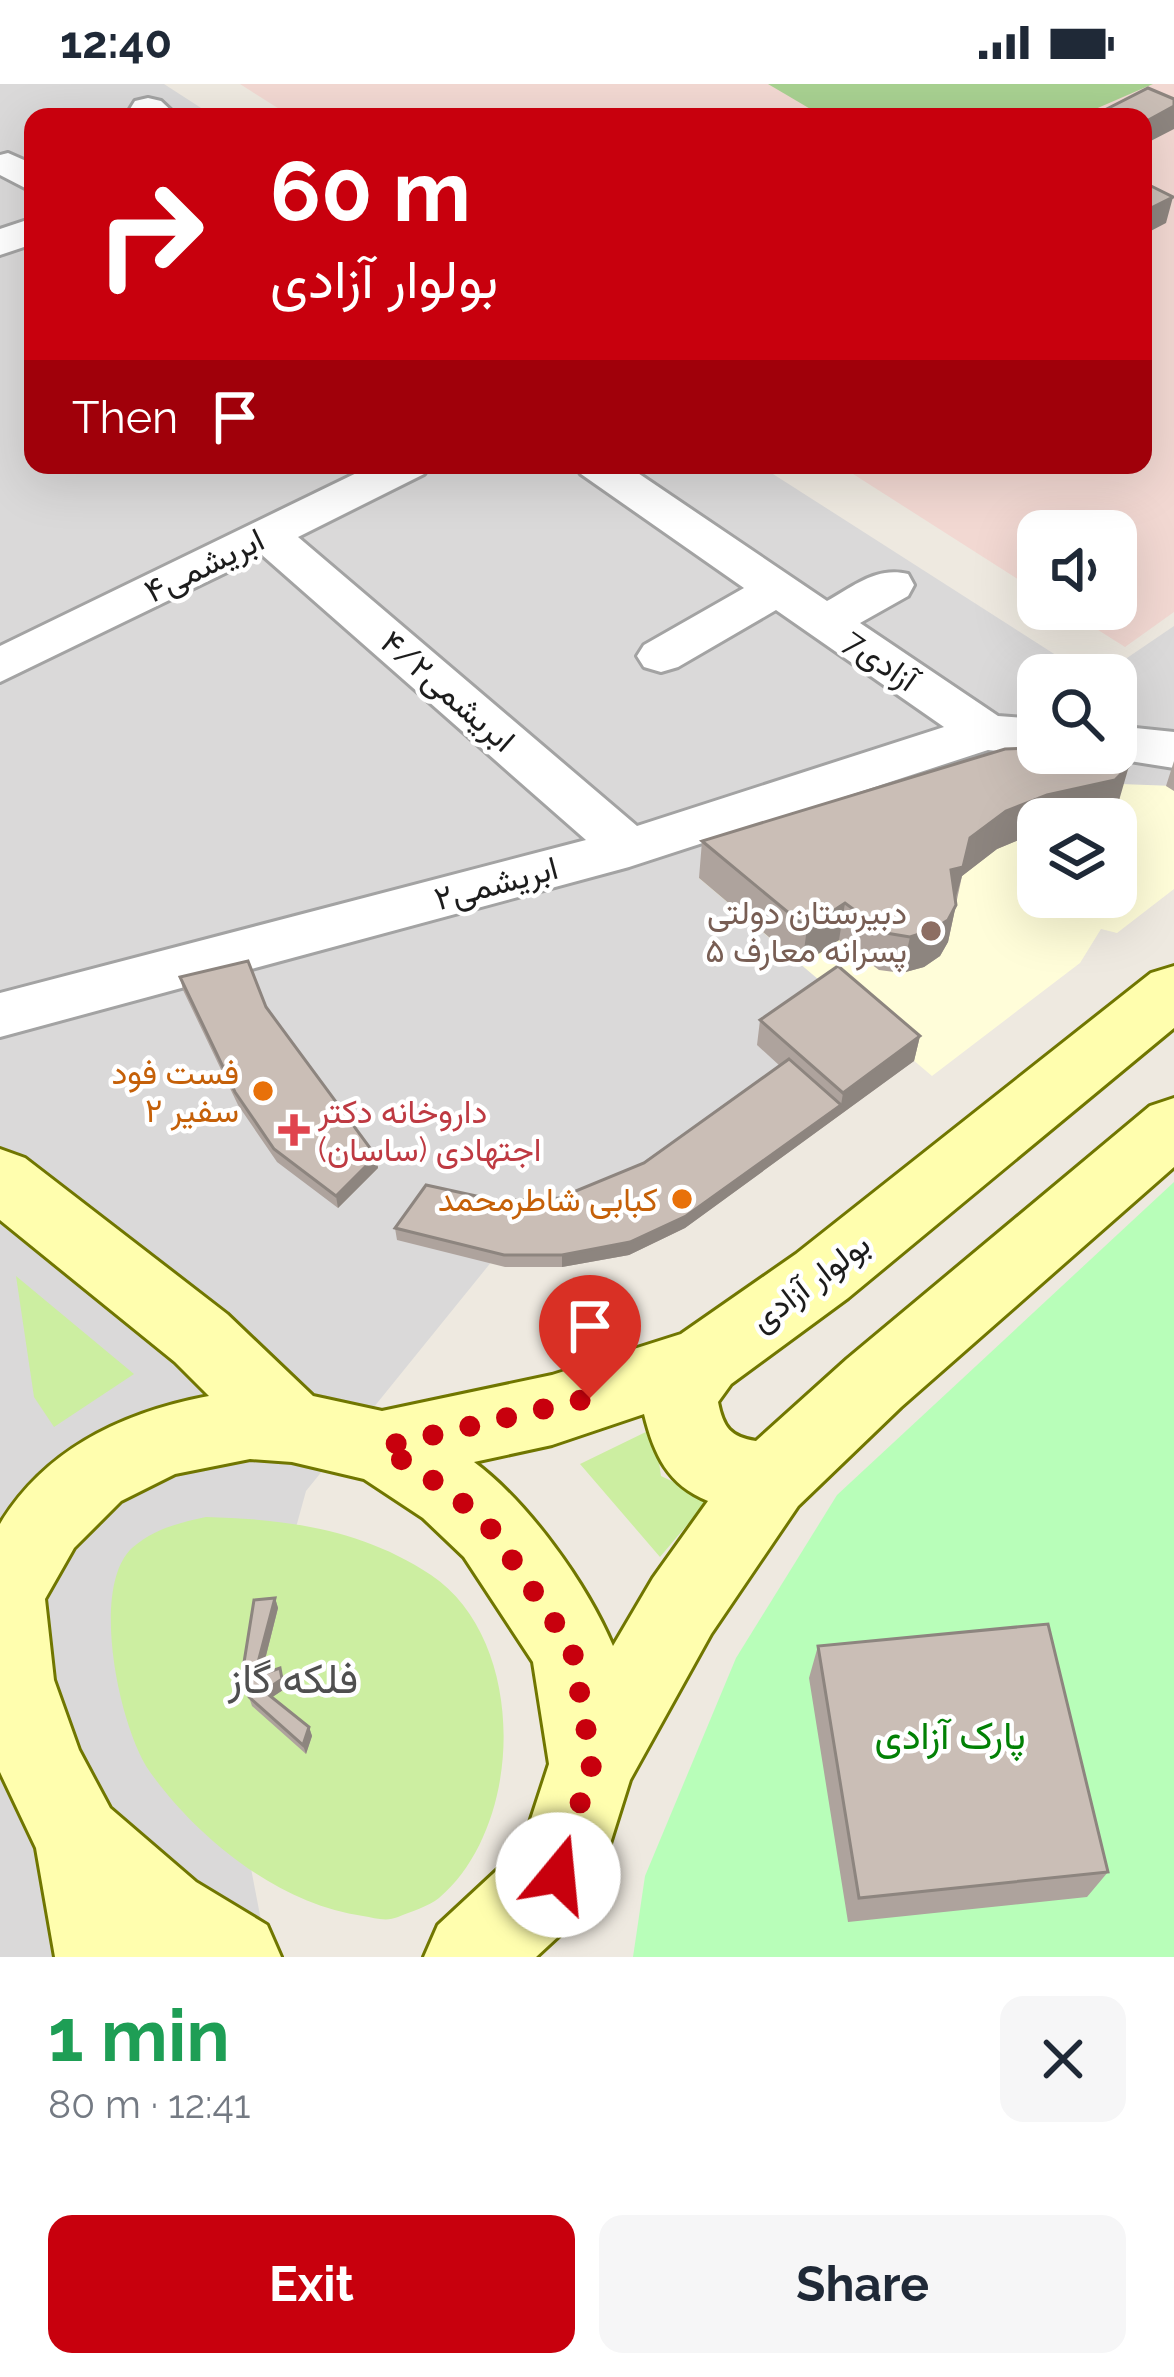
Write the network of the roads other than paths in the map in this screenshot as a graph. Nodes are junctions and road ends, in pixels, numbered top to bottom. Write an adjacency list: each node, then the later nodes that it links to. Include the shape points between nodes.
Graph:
1 (390, 474): 3 (street, ابریشمی۴)
2 (610, 474): 5 (street, 7آزادی)
3 (267, 535): 8 (street, ابریشمی۴); 12 (street, ابریشمی۴/۲)
4 (891, 586): 6 (street)
5 (777, 589): 6 (street, 7آزادی); 7 (street)
6 (826, 622): 9 (street, 7آزادی)
7 (661, 656)
8 (0, 666)
9 (1012, 734): 12 (street, ابریشمی۲)
10 (1137, 746): 11 (street)
11 (1174, 750)
12 (629, 848): 14 (street, ابریشمی۲)
13 (1174, 991): 17 (main road, بولوار آزادی, via 821,1276)
14 (0, 1015)
15 (1174, 1126): 20 (main road)
16 (0, 1179): 18 (main road, via 201,1338)
17 (704, 1360): 19 (main road, بولوار آزادی, via 552,1410); 20 (main road, via 680,1396 686,1440 721,1473)
18 (292, 1427): 19 (main road); 21 (main road, via 250,1424 165,1440 93,1475 46,1521)
19 (382, 1447): 22 (main road, via 465,1505 534,1586 572,1648)
20 (770, 1480): 22 (main road, via 682,1606)
21 (1, 1586): 23 (main road, via 12,1680 43,1771)
22 (592, 1764): 24 (main road)
23 (79, 1839): 25 (main road); 26 (main road, via 164,1914)
24 (549, 1916): 27 (main road)
25 (101, 1957)
26 (235, 1957)
27 (470, 1957)

